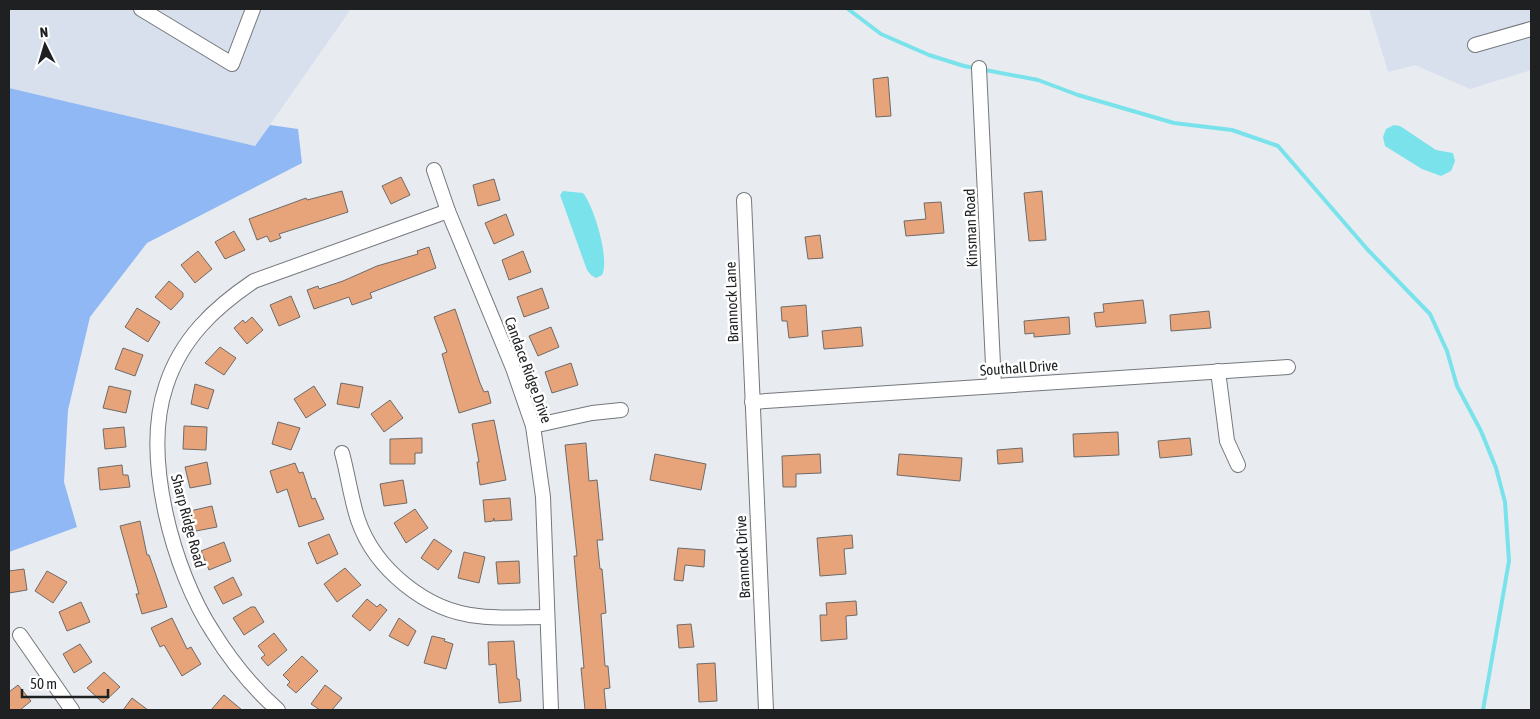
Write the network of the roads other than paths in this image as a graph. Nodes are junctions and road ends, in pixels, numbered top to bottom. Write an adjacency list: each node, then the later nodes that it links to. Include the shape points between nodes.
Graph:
1 (141, 9): 2 (street, via 232,64)
2 (253, 9)
3 (1531, 29): 4 (street)
4 (1475, 45)
5 (979, 68): 11 (street, Kinsman Road)
6 (434, 170): 8 (street, Candace Ridge Drive)
7 (744, 200): 12 (street, Brannock Lane)
8 (448, 212): 14 (street, Candace Ridge Drive); 20 (street, Sharp Ridge Road, via 254,281 207,317 190,338 166,386 160,408 158,466 164,506 182,569 212,632 255,690)
9 (1288, 366): 10 (street, Southall Drive)
10 (1218, 371): 11 (street, Southall Drive); 16 (street, via 1226,441)
11 (994, 386): 12 (street, Southall Drive)
12 (752, 402): 22 (street, Brannock Drive)
13 (621, 410): 14 (street, via 592,412)
14 (533, 426): 17 (street, Candace Ridge Drive, via 543,497)
15 (342, 453): 17 (street, via 358,520 367,539 379,558 410,588 442,607 476,616)
16 (1238, 465)
17 (547, 617): 21 (street, Candace Ridge Drive)
18 (20, 635): 19 (street)
19 (72, 710)
20 (276, 710)
21 (551, 710)
22 (766, 710)

